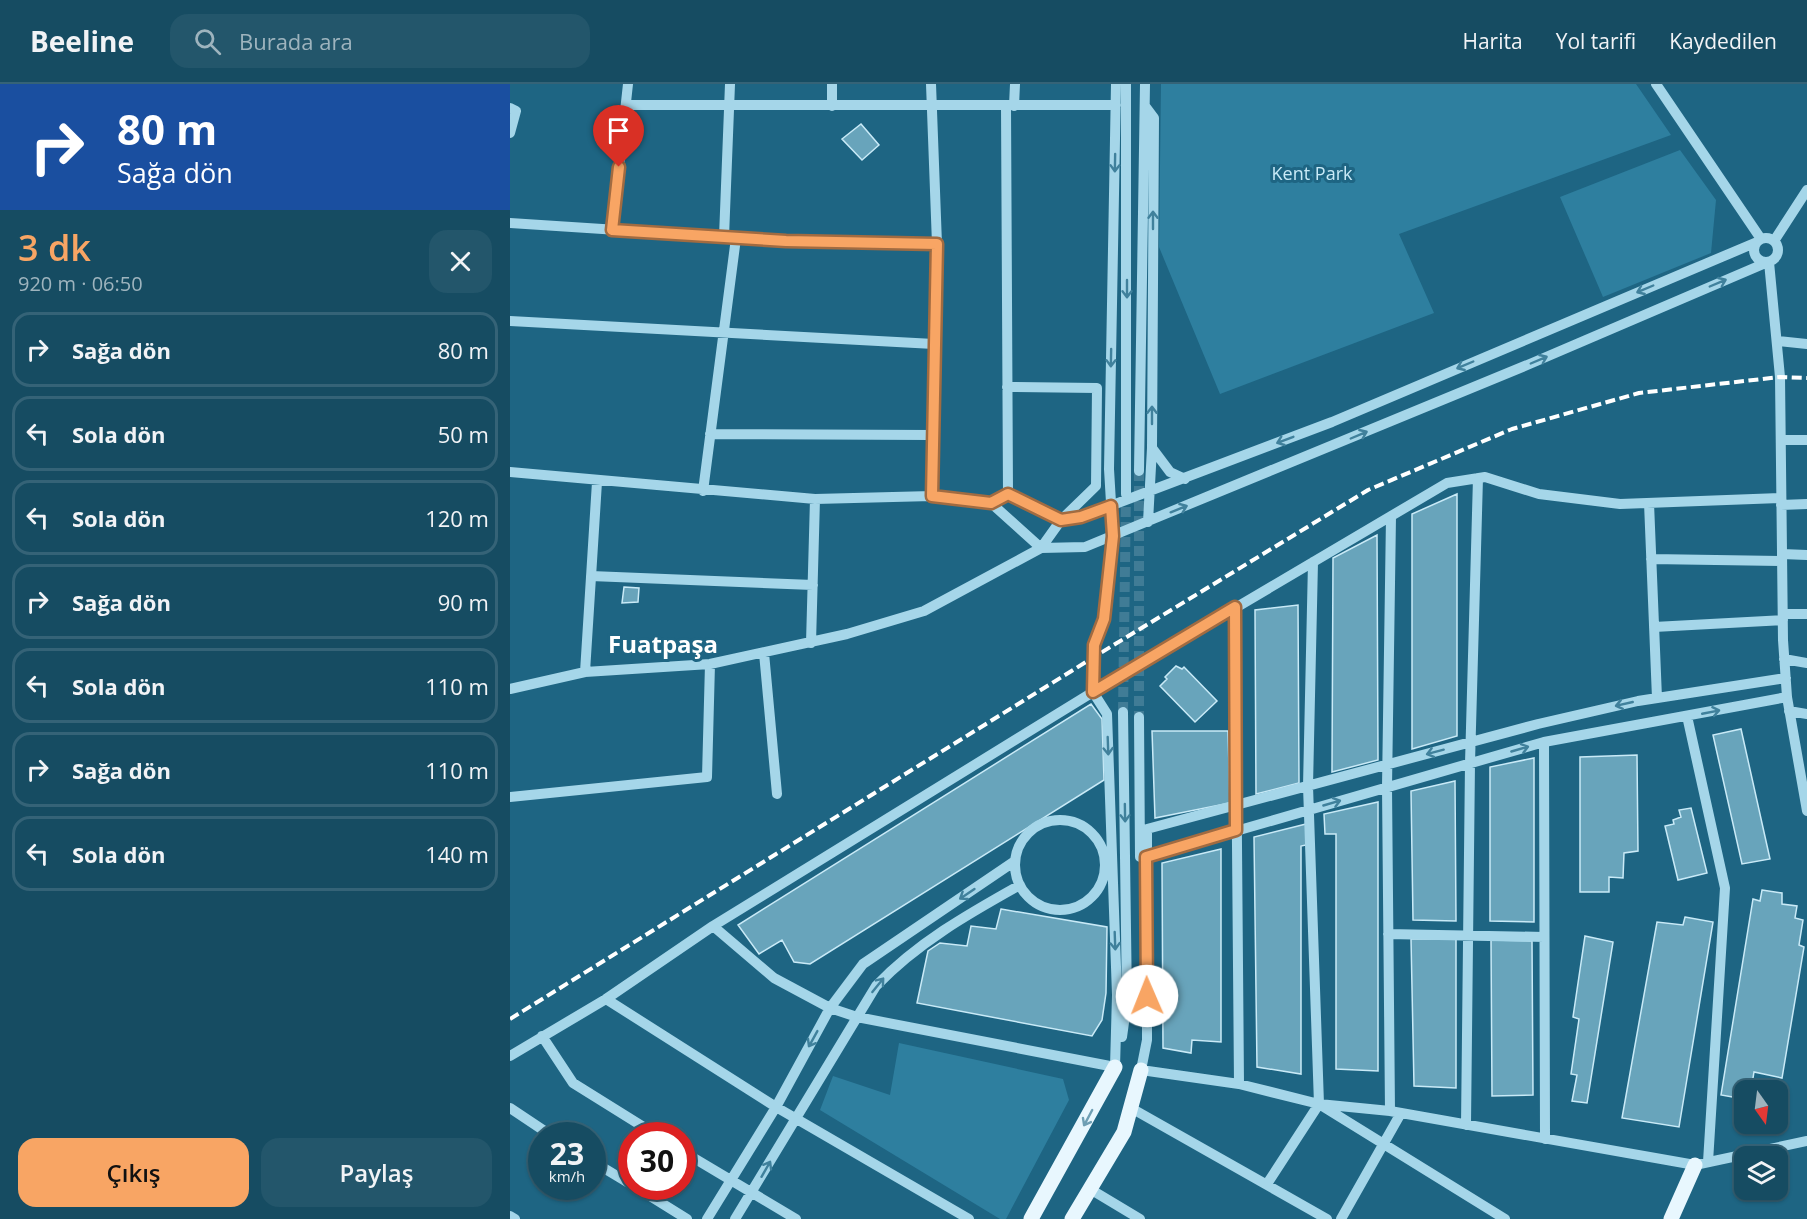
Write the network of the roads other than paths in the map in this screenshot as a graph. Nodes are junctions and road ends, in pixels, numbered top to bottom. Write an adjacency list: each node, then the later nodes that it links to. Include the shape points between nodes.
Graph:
1 (628, 84): 10 (street)
2 (730, 84): 11 (street)
3 (832, 84): 13 (street)
4 (932, 84): 16 (street)
5 (1015, 84): 14 (street)
6 (1116, 84): 12 (street)
7 (1126, 84): 47 (street, one-way to 47)
8 (1145, 84): 15 (street)
9 (1656, 84): 24 (street)
10 (626, 105): 11 (street); 21 (street)
11 (729, 105): 13 (street); 22 (street)
12 (1116, 105): 14 (street); 54 (street, one-way to 54)
13 (832, 106): 16 (street)
14 (1010, 106): 16 (street); 33 (street)
15 (1145, 106): 38 (street, one-way to 15, via 1154,118); 39 (street)
16 (932, 107): 26 (street)
17 (510, 108): 18 (street, via 516,111)
18 (510, 133)
19 (1807, 190): 25 (street)
20 (510, 223): 21 (street)
21 (612, 230): 22 (street)
22 (724, 237): 23 (street)
23 (736, 238): 26 (street); 29 (street)
24 (1759, 241): 25 (street); 27 (street, via 1755,256); 41 (street, one-way to 41, via 1332,422)
25 (1774, 241): 27 (street, via 1778,255)
26 (937, 244): 31 (street)
27 (1769, 262): 30 (street); 57 (street, one-way to 27)
28 (510, 321): 29 (street)
29 (723, 334): 31 (street); 34 (street)
30 (1778, 342): 32 (street); 36 (street)
31 (934, 344): 35 (street)
32 (1807, 344)
33 (1007, 387): 46 (street); 56 (street, via 1097,388 1096,486)
34 (710, 434): 35 (street); 44 (street)
35 (932, 435): 48 (street)
36 (1780, 440): 37 (street); 50 (street)
37 (1807, 440)
38 (1152, 448): 41 (street, via 1170,472); 45 (street)
39 (1139, 471)
40 (510, 472): 43 (street)
41 (1185, 478): 45 (street)
42 (1478, 478): 52 (street, via 1539,494 1620,504); 55 (street, via 1447,483); 86 (street)
43 (597, 482): 44 (street); 64 (street)
44 (703, 491): 49 (street)
45 (1149, 492): 54 (street); 57 (street)
46 (1008, 494): 51 (street); 56 (street)
47 (1126, 494)
48 (932, 496): 49 (street); 51 (street)
49 (815, 499): 65 (street)
50 (1781, 502): 52 (street); 53 (street); 61 (street)
51 (991, 503): 59 (street)
52 (1649, 503): 62 (street)
53 (1807, 504)
54 (1111, 506): 56 (street); 58 (street)
55 (1391, 516): 63 (street); 90 (street)
56 (1061, 520): 59 (street)
57 (1148, 522): 58 (street)
58 (1113, 536): 59 (street, via 1086,547); 78 (street, via 1104,619 1094,645)
59 (1041, 548): 70 (street, via 924,611)
60 (1807, 555): 61 (street)
61 (1782, 558): 62 (street); 68 (street)
62 (1651, 559): 69 (street)
63 (1313, 562): 66 (street); 91 (street)
64 (591, 576): 65 (street); 75 (street)
65 (813, 585): 70 (street)
66 (1235, 607): 78 (street); 96 (street)
67 (1807, 614): 68 (street)
68 (1783, 617): 69 (street); 72 (street)
69 (1654, 627): 80 (street)
70 (811, 642): 71 (street)
71 (764, 653): 74 (street); 94 (street)
72 (1784, 659): 73 (street); 76 (street)
73 (1807, 663)
74 (710, 664): 75 (street); 95 (street, via 707,777)
75 (585, 672): 77 (street)
76 (1786, 678): 79 (street); 80 (street)
77 (510, 689)
78 (1093, 692): 103 (street); 112 (street, one-way to 112, via 1107,714 1117,995)
79 (1787, 697): 81 (street); 84 (street, one-way to 79)
80 (1658, 698): 86 (street, one-way to 86)
81 (1789, 711): 83 (street); 88 (street)
82 (1124, 712): 112 (street, one-way to 112, via 1127,1001)
83 (1807, 714)
84 (1687, 716): 87 (street); 128 (street, via 1725,888)
85 (1139, 717): 113 (street)
86 (1471, 742): 89 (street); 90 (street, one-way to 90)
87 (1544, 742): 89 (street, one-way to 87); 106 (street)
88 (1802, 755): 93 (street)
89 (1470, 763): 92 (street); 105 (street)
90 (1389, 765): 91 (street); 92 (street)
91 (1308, 786): 96 (street); 97 (street)
92 (1387, 787): 97 (street, one-way to 92); 104 (street)
93 (1805, 791): 98 (street)
94 (777, 794)
95 (510, 797)
96 (1236, 806): 99 (street); 100 (street, via 1147,829)
97 (1311, 809): 99 (street); 115 (street)
98 (1807, 812)
99 (1236, 830): 100 (street); 114 (street)
100 (1146, 857): 113 (street, via 1147,1040)
101 (1015, 861): 102 (street); 102 (street, via 1028,834 1040,825 1062,820 1084,826 1103,849 1104,879 1085,903 1071,909 1041,906); 108 (street, one-way to 108, via 862,964)
102 (1020, 885): 109 (street, one-way to 102, via 876,986 902,959)
103 (713, 926): 107 (street); 108 (street, via 774,978)
104 (1389, 934): 105 (street); 119 (street)
105 (1468, 936): 106 (street); 123 (street)
106 (1544, 937): 124 (street)
107 (606, 999): 110 (street); 116 (street)
108 (830, 1008): 109 (street); 116 (street, one-way to 116)
109 (857, 1017): 112 (street); 120 (street)
110 (542, 1036): 111 (street); 122 (street, via 573,1083)
111 (510, 1056)
112 (1115, 1067): 141 (main road, one-way to 141)
113 (1141, 1070): 114 (street); 118 (main road)
114 (1239, 1084): 115 (street)
115 (1319, 1104): 119 (street); 126 (street); 130 (street)
116 (776, 1107): 120 (street); 129 (street)
117 (510, 1108): 121 (street)
118 (1131, 1108): 130 (street); 131 (main road, via 1124,1132)
119 (1395, 1112): 123 (street); 126 (street)
120 (796, 1118): 132 (street, one-way to 120); 140 (street)
121 (531, 1122)
122 (636, 1122)
123 (1466, 1125): 124 (street)
124 (1545, 1139): 128 (street)
125 (1807, 1141): 128 (street)
126 (1383, 1145): 145 (street); 146 (street)
127 (696, 1160): 129 (street)
128 (1701, 1164): 147 (main road)
129 (730, 1181): 132 (street); 137 (street)
130 (1267, 1184): 144 (street)
131 (1090, 1189): 142 (main road); 143 (street)
132 (752, 1193): 138 (street); 139 (street)
133 (656, 1200): 136 (street)
134 (510, 1216): 135 (street)
135 (515, 1219)
136 (687, 1219)
137 (707, 1219)
138 (735, 1219)
139 (796, 1219)
140 (969, 1219)
141 (1031, 1219)
142 (1072, 1219)
143 (1140, 1219)
144 (1327, 1219)
145 (1341, 1219)
146 (1504, 1219)
147 (1671, 1219)

